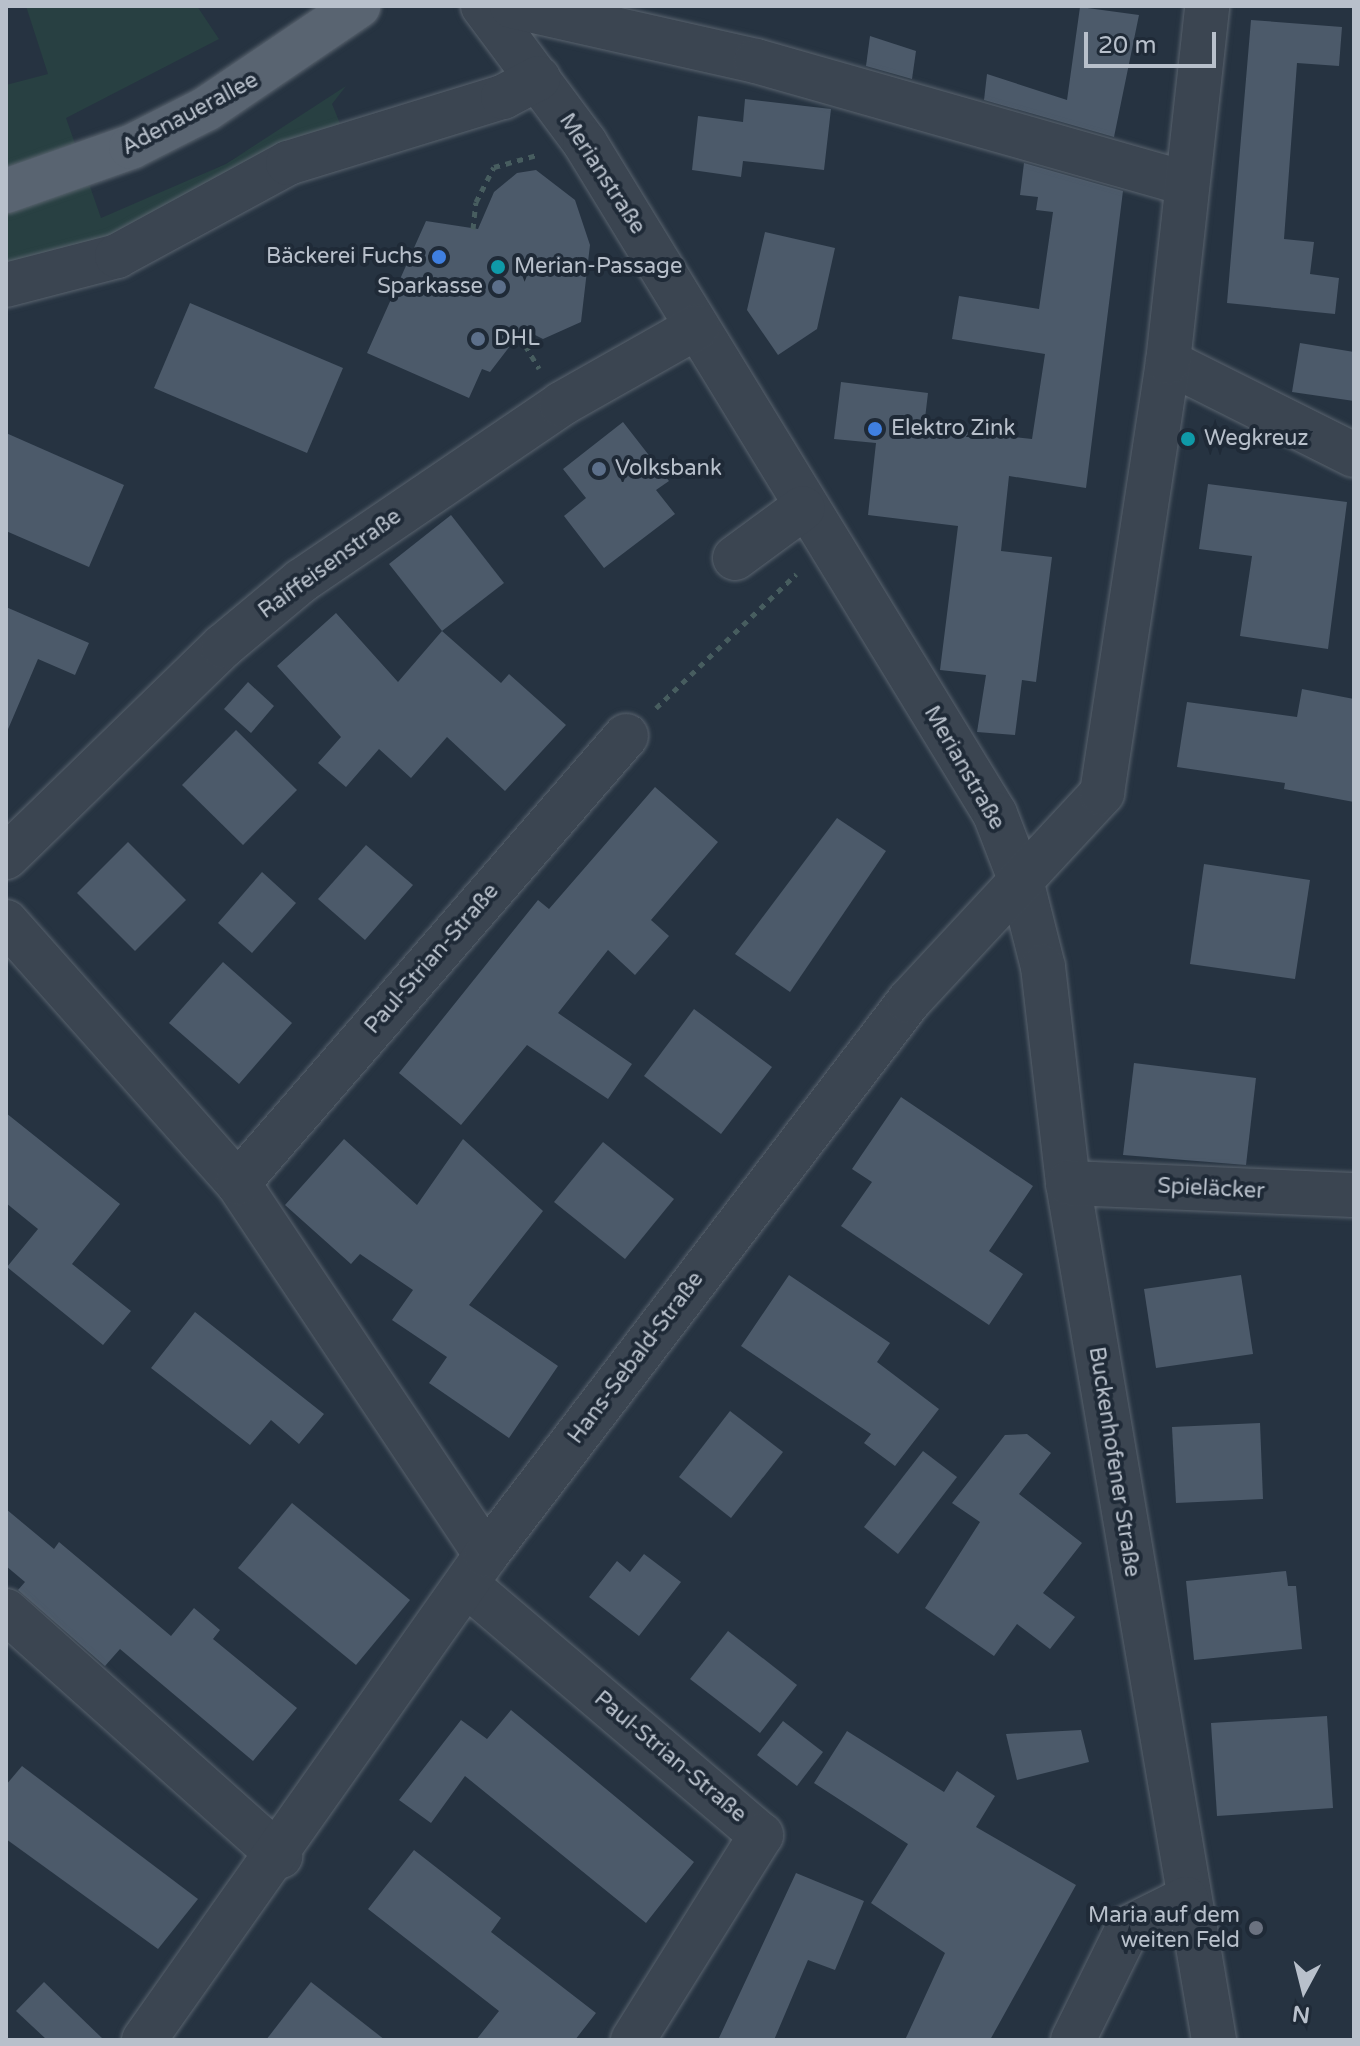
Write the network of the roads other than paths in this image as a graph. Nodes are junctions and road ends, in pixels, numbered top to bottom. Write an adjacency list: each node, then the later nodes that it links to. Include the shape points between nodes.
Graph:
1 (358, 6): 7 (main road, Adenauerallee, via 206,109 131,147)
2 (483, 6): 5 (street, Merianstraße)
3 (512, 6): 6 (street, via 756,61)
4 (1207, 6): 6 (street)
5 (538, 78): 8 (street, via 503,97 288,163 117,256); 9 (street, Merianstraße, via 585,143)
6 (1185, 183): 10 (street)
7 (6, 191)
8 (6, 285)
9 (697, 327): 12 (street, Merianstraße); 15 (street, Raiffeisenstraße, via 561,404 301,581 223,646)
10 (1168, 362): 11 (street); 16 (street, via 1102,793)
11 (1354, 455)
12 (803, 508): 13 (street); 16 (street, Merianstraße, via 995,814)
13 (735, 558)
14 (626, 736): 18 (street, Paul-Strian-Straße)
15 (7, 855)
16 (1022, 884): 19 (street, Buckenhofener Straße, via 1043,967); 21 (street, Hans-Sebald-Straße, via 909,1001)
17 (6, 922): 18 (street, Paul-Strian-Straße)
18 (238, 1183): 21 (street, Paul-Strian-Straße)
19 (1068, 1183): 20 (street, Spieläcker); 24 (street, Buckenhofener Straße)
20 (1354, 1195)
21 (477, 1570): 23 (street, Hans-Sebald-Straße); 26 (street, Paul-Strian-Straße, via 761,1835)
22 (6, 1611): 23 (street)
23 (280, 1856): 25 (street, Hans-Sebald-Straße)
24 (1186, 1899): 27 (street, via 1128,1928); 28 (street, Buckenhofener Straße)
25 (144, 2040)
26 (633, 2040)
27 (1073, 2040)
28 (1214, 2040)

